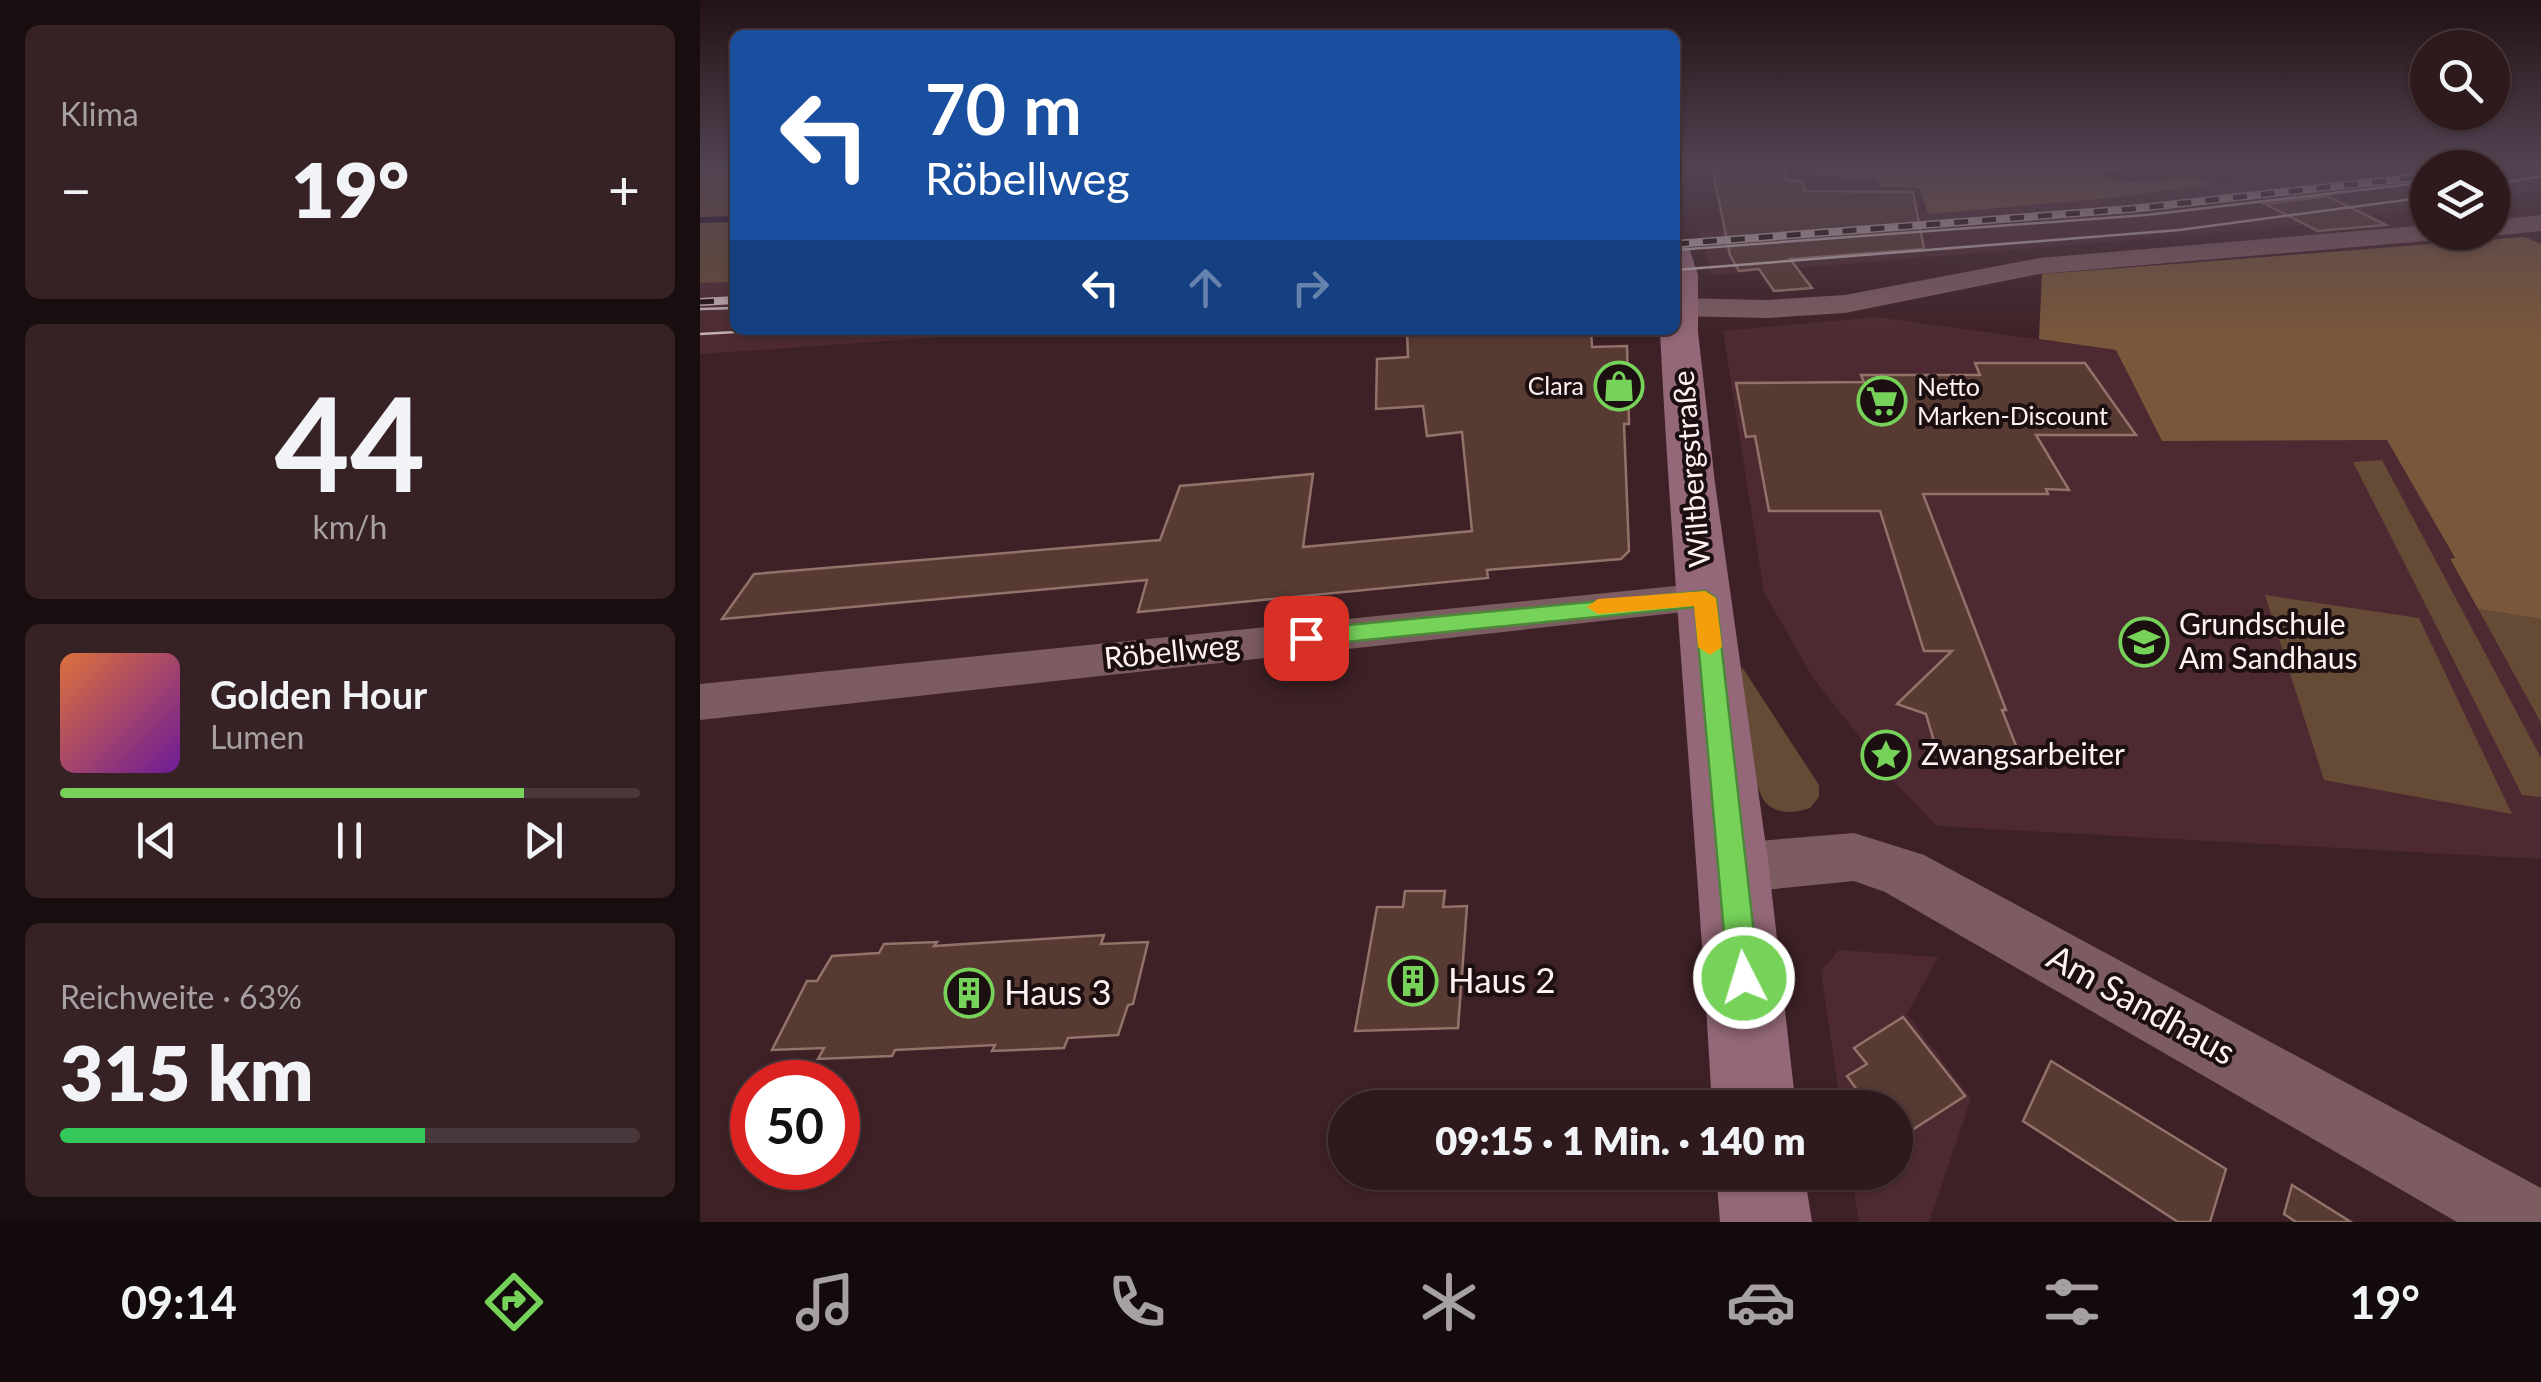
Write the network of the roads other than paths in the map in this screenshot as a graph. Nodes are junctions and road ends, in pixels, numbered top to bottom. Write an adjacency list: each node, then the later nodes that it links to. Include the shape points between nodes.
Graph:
1 (2410, 234): 2 (street, via 2039,266 1819,307)
2 (1680, 309)
3 (1680, 335): 4 (main road, Wiltbergstraße)
4 (1705, 598): 5 (street, Röbellweg); 6 (main road, Wiltbergstraße)
5 (700, 702)
6 (1734, 868): 7 (main road, Wiltbergstraße); 10 (street, Am Sandhaus, via 1854,857 1904,873)
7 (1752, 1090)
8 (1762, 1190): 9 (main road)
9 (1766, 1222)
10 (2528, 1222)

